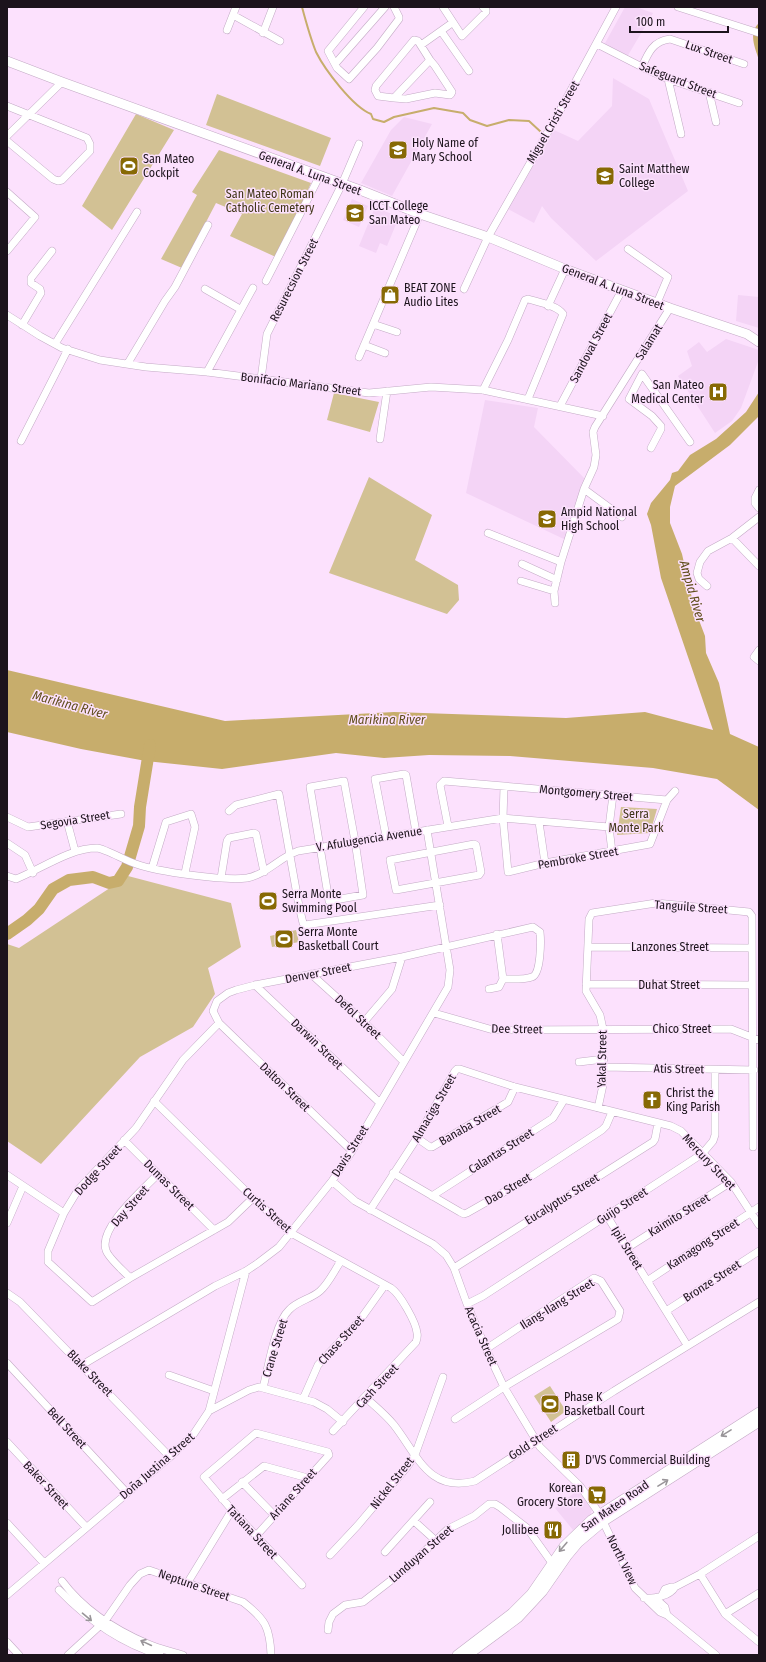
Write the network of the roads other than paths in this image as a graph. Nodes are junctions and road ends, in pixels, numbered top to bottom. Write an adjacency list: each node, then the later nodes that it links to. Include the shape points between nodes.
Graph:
1 (236, 7): 10 (street)
2 (273, 7): 14 (street)
3 (364, 7): 21 (street, via 329,48 328,53)
4 (385, 7): 21 (street)
5 (394, 7): 21 (street, via 399,19 350,78 347,78)
6 (443, 7): 11 (street)
7 (483, 7): 11 (street, via 486,12 463,36)
8 (616, 7): 17 (street, Miguel Cristi Street)
9 (678, 7): 15 (street)
10 (233, 15): 12 (street); 14 (street)
11 (452, 23): 13 (street)
12 (227, 30)
13 (441, 31): 18 (street); 24 (street)
14 (263, 33): 16 (street)
15 (759, 33)
16 (280, 41)
17 (597, 44): 23 (street, Safeguard Street); 43 (street, Miguel Cristi Street)
18 (421, 45): 19 (street); 28 (street, via 418,40 414,40 376,86 378,96)
19 (430, 60): 28 (street); 28 (street, via 452,94 435,93 406,99)
20 (7, 61): 26 (main road, General A. Luna Street)
21 (335, 64)
22 (744, 64): 23 (street, Lux Street, via 670,39 657,42 649,51)
23 (642, 67): 25 (street, Safeguard Street)
24 (469, 70)
25 (668, 78): 27 (street, Safeguard Street); 33 (street)
26 (62, 82): 31 (street); 37 (main road, General A. Luna Street)
27 (709, 92): 29 (street, Safeguard Street); 32 (street)
28 (394, 98)
29 (739, 103)
30 (7, 106): 31 (street)
31 (28, 115): 34 (street); 35 (street, via 87,138 90,151 62,180 58,181)
32 (716, 122)
33 (681, 134)
34 (7, 136)
35 (7, 141)
36 (359, 144): 38 (street, Resurecsion Street)
37 (319, 177): 38 (main road, General A. Luna Street); 48 (street)
38 (342, 184): 41 (main road, General A. Luna Street); 73 (street, Resurecsion Street, via 267,334)
39 (7, 193): 45 (street, via 33,214 34,220)
40 (137, 212): 64 (street)
41 (420, 214): 43 (main road, General A. Luna Street); 58 (street)
42 (208, 225): 69 (street, via 175,287)
43 (488, 237): 47 (main road, General A. Luna Street); 51 (street, Miguel Cristi Street)
44 (628, 249): 53 (street, via 668,277)
45 (7, 251)
46 (52, 251): 59 (street, via 31,278 32,284 40,289 41,293)
47 (565, 269): 52 (main road, General A. Luna Street); 54 (street)
48 (266, 281)
49 (253, 288): 56 (street)
50 (205, 289): 56 (street)
51 (464, 289)
52 (622, 290): 53 (main road, General A. Luna Street); 77 (street, Sandoval Street)
53 (657, 303): 55 (main road, General A. Luna Street)
54 (548, 306): 74 (street, via 525,300); 76 (street, via 561,312 563,317)
55 (670, 308): 61 (main road, General A. Luna Street); 70 (street, Salamat)
56 (240, 309): 71 (street)
57 (7, 315): 59 (street, Bonifacio Mariano Street)
58 (373, 324): 60 (street); 65 (street)
59 (22, 325): 64 (street, Bonifacio Mariano Street)
60 (397, 332)
61 (747, 334): 62 (main road, General A. Luna Street); 63 (main road, General A. Luna Street)
62 (759, 335)
63 (759, 342)
64 (55, 344): 66 (street, Bonifacio Mariano Street)
65 (364, 345): 67 (street); 68 (street)
66 (68, 349): 69 (street, Bonifacio Mariano Street, via 100,360); 80 (street)
67 (385, 353)
68 (359, 357)
69 (128, 363): 71 (street, Bonifacio Mariano Street)
70 (633, 367): 72 (street); 78 (street, Salamat)
71 (208, 372): 73 (street, Bonifacio Mariano Street)
72 (642, 374): 81 (street); 82 (street, via 629,399 661,426)
73 (261, 379): 75 (street, Bonifacio Mariano Street, via 369,393)
74 (483, 390): 75 (street, Bonifacio Mariano Street, via 431,387); 76 (street, Bonifacio Mariano Street)
75 (387, 391): 79 (street)
76 (528, 399): 77 (street, Bonifacio Mariano Street)
77 (560, 406): 78 (street, Bonifacio Mariano Street)
78 (603, 416): 83 (street, Salamat, via 595,427 594,467)
79 (380, 439)
80 (21, 441)
81 (690, 442)
82 (651, 448)
83 (584, 489): 86 (street); 90 (street, Salamat)
84 (759, 490): 85 (street, via 754,500)
85 (759, 508)
86 (622, 517)
87 (759, 517): 89 (street)
88 (488, 533): 90 (street)
89 (732, 538): 92 (street); 95 (street, via 708,551 700,562 697,573 699,579)
90 (561, 562): 93 (street, Salamat)
91 (522, 564): 93 (street)
92 (759, 566)
93 (557, 580): 96 (street, Salamat)
94 (521, 581): 96 (street)
95 (707, 586)
96 (554, 591): 97 (street)
97 (555, 603)
98 (759, 650): 99 (street, via 754,656)
99 (757, 659)
100 (504, 787): 102 (street, Montgomery Street); 107 (street); 110 (street, Montgomery Street, via 444,781 441,783)
101 (675, 791): 103 (street)
102 (613, 795): 103 (street, Montgomery Street); 111 (street)
103 (667, 800): 120 (street, Pembroke Street, via 651,842)
104 (229, 811): 121 (street, via 236,804 279,794)
105 (121, 814): 108 (street, Segovia Street)
106 (7, 818): 108 (street, Segovia Street, via 28,827)
107 (503, 818): 109 (street, V. Afulugencia Avenue); 110 (street, V. Afulugencia Avenue); 122 (street, Pembroke Street, via 508,872)
108 (67, 821): 118 (street)
109 (539, 822): 111 (street, V. Afulugencia Avenue); 122 (street)
110 (448, 826): 112 (street, V. Afulugencia Avenue)
111 (608, 827): 120 (street)
112 (427, 830): 113 (street, V. Afulugencia Avenue); 119 (street, Davis Street)
113 (416, 832): 114 (street, V. Afulugencia Avenue); 114 (street, via 404,774 375,779)
114 (386, 836): 115 (street, V. Afulugencia Avenue)
115 (355, 841): 117 (street, V. Afulugencia Avenue); 117 (street, via 363,895 329,901); 117 (street, via 344,781 337,782 310,787)
116 (7, 843): 124 (street, via 25,855)
117 (320, 847): 121 (street, V. Afulugencia Avenue)
118 (75, 851): 123 (street, V. Afulugencia Avenue, via 98,848 137,865); 124 (street, V. Afulugencia Avenue)
119 (431, 852): 129 (street, Davis Street); 129 (street, via 390,860 396,890); 129 (street, via 475,844 481,872 479,875)
120 (612, 852): 122 (street, Pembroke Street)
121 (290, 853): 125 (street, V. Afulugencia Avenue); 130 (street, via 303,923 307,925)
122 (545, 863)
123 (152, 868): 126 (street, V. Afulugencia Avenue); 126 (street, via 166,822 191,814 195,827)
124 (33, 872): 127 (street, V. Afulugencia Avenue, via 14,880)
125 (264, 872): 128 (street, V. Afulugencia Avenue, via 248,878); 128 (street, via 254,833 227,840)
126 (185, 873): 128 (street, V. Afulugencia Avenue)
127 (7, 876)
128 (221, 878)
129 (436, 883): 130 (street, Davis Street)
130 (440, 905): 133 (street, Davis Street)
131 (589, 919): 134 (street, Yakal Street); 135 (street, Tanguile Street, via 592,913 656,903 749,912 752,916)
132 (497, 934): 133 (street, Denver Street); 138 (street); 138 (street, Denver Street, via 533,926 540,932 538,972 530,978)
133 (446, 946): 136 (street, Denver Street); 143 (street, Davis Street, via 450,981)
134 (588, 947): 135 (street, Lanzones Street); 139 (street, Yakal Street)
135 (752, 948): 141 (street)
136 (402, 957): 137 (street, Denver Street); 144 (street, via 392,989)
137 (311, 974): 140 (street, Denver Street); 144 (street, Defol Street)
138 (503, 979): 142 (street, via 499,987)
139 (586, 984): 141 (street, Duhat Street); 146 (street, Yakal Street, via 586,991 600,1015)
140 (255, 985): 145 (street, Denver Street, via 228,993 217,1001 213,1011); 157 (street, Darwin Street)
141 (752, 985): 147 (street)
142 (489, 989)
143 (434, 1013): 146 (street, Dee Street, via 493,1030); 149 (street, Davis Street)
144 (364, 1022): 149 (street, Defol Street)
145 (219, 1023): 156 (street, Dodge Street, via 183,1060); 164 (street, Dalton Street)
146 (603, 1029): 147 (street, Chico Street, via 731,1028); 148 (street, Yakal Street)
147 (756, 1038): 153 (street)
148 (604, 1059): 150 (street); 151 (street, Yakal Street)
149 (404, 1062): 157 (street, Davis Street)
150 (579, 1062)
151 (604, 1067): 152 (street, Atis Street); 158 (street, Yakal Street)
152 (715, 1070): 153 (street, Atis Street); 165 (street, Guijo Street, via 715,1135)
153 (754, 1070): 163 (street)
154 (515, 1087): 155 (street, Almaciga Street); 161 (street, Banaba Street, via 508,1102 432,1147); 161 (street, Almaciga Street, via 457,1069)
155 (564, 1100): 158 (street, Almaciga Street); 172 (street, Calantas Street, via 553,1118)
156 (154, 1101): 162 (street, Dodge Street, via 136,1128); 173 (street, Curtis Street)
157 (380, 1103): 164 (street, Davis Street)
158 (598, 1108): 159 (street, Mercury Street)
159 (612, 1112): 160 (street, Mercury Street); 172 (street, Dao Street, via 602,1130 527,1179 468,1213 464,1214)
160 (658, 1123): 165 (street, Mercury Street, via 681,1131); 186 (street, Eucalyptus Street, via 653,1142)
161 (417, 1138): 166 (street, Almaciga Street)
162 (124, 1140): 167 (street, Dumas Street); 177 (street, Dodge Street, via 84,1182)
163 (753, 1147)
164 (352, 1151): 169 (street, Davis Street)
165 (702, 1154): 170 (street, Mercury Street); 178 (street, Guijo Street)
166 (393, 1173): 172 (street, Dao Street); 175 (street, Almaciga Street)
167 (158, 1174): 181 (street, Dumas Street); 188 (street, Day Street, via 114,1221 106,1235 106,1252)
168 (7, 1175): 171 (street)
169 (332, 1181): 175 (street, Acacia Street, via 347,1195); 182 (street, Davis Street)
170 (731, 1182): 176 (street, Mercury Street); 183 (street, Kaimito Street)
171 (23, 1186): 177 (street); 179 (street)
172 (432, 1196)
173 (253, 1198): 181 (street, Dodge Street, via 232,1219); 182 (street, Curtis Street)
174 (759, 1207): 176 (street, Kamagong Street)
175 (370, 1210): 186 (street, Acacia Street, via 442,1250)
176 (751, 1212): 180 (street, Mercury Street); 189 (street, Kamagong Street)
177 (64, 1213): 188 (street, Dodge Street, via 48,1251 47,1258 51,1266 90,1302)
178 (607, 1216): 183 (street, Ipil Street); 193 (street, Guijo Street, via 483,1296)
179 (7, 1223)
180 (759, 1225)
181 (214, 1230): 188 (street, Dodge Street)
182 (291, 1233): 185 (street, Curtis Street); 187 (street, Davis Street, via 279,1247)
183 (627, 1248): 189 (street, Ipil Street)
184 (759, 1251): 194 (street, Bronze Street)
185 (341, 1261): 190 (street, Curtis Street); 203 (street, Crane Street, via 320,1292 289,1309 283,1317)
186 (454, 1268): 193 (street, Acacia Street)
187 (246, 1271): 199 (street, Davis Street, via 214,1286); 204 (street, Doña Justina Street)
188 (130, 1278)
189 (647, 1281): 194 (street, Ipil Street)
190 (385, 1285): 195 (street, Curtis Street, via 399,1295 415,1327); 206 (street, Chase Street, via 360,1320 318,1365)
191 (7, 1293): 199 (street, Blake Street, via 20,1302)
192 (759, 1302): 196 (street, Gold Street)
193 (466, 1304): 197 (street, Acacia Street)
194 (666, 1311): 196 (street, Ipil Street)
195 (417, 1338): 205 (street, Cash Street, via 412,1348)
196 (687, 1345): 213 (street, Gold Street)
197 (486, 1349): 202 (street, Acacia Street); 202 (street, Ilang-Ilang Street, via 594,1278 601,1281 620,1311 618,1319)
198 (7, 1363): 220 (street, Bell Street)
199 (82, 1365): 216 (street, Blake Street)
200 (169, 1375): 204 (street)
201 (443, 1377): 215 (street, Nickel Street)
202 (504, 1387): 209 (street); 213 (street, Acacia Street)
203 (263, 1388): 206 (street); 207 (street, via 249,1390)
204 (214, 1391): 207 (street, Doña Justina Street)
205 (366, 1398): 210 (street, Cash Street); 215 (street, Gold Street, via 389,1419)
206 (303, 1399): 210 (street, via 321,1405)
207 (209, 1411): 216 (street, Doña Justina Street, via 193,1435)
208 (759, 1412): 225 (main road, San Mateo Road, one-way to 225)
209 (455, 1420)
210 (343, 1422): 212 (street, Cash Street)
211 (759, 1422): 225 (main road, San Mateo Road, one-way to 211)
212 (333, 1431)
213 (535, 1440): 215 (street, Gold Street, via 475,1481 466,1483 447,1482 435,1478 427,1472); 225 (street, Acacia Street, via 545,1454 580,1486)
214 (7, 1442): 228 (street, Baker Street)
215 (415, 1455): 234 (street, Nickel Street, via 390,1488)
216 (170, 1456): 220 (street, Doña Justina Street)
217 (204, 1478): 218 (street, Ariane Street, via 255,1433 328,1452 329,1455); 221 (street, Tatiana Street)
218 (308, 1478): 219 (street, via 264,1466); 224 (street, Ariane Street)
219 (242, 1482): 221 (street); 224 (street)
220 (127, 1493): 228 (street, Doña Justina Street)
221 (222, 1499): 223 (street, Tatiana Street)
222 (430, 1502): 226 (street)
223 (232, 1510): 230 (street, Tatiana Street); 238 (street)
224 (274, 1515): 230 (street, Ariane Street)
225 (602, 1517): 236 (main road, San Mateo Road, one-way to 236, via 578,1531); 244 (street, North View, via 632,1582); 259 (main road, San Mateo Road, via 568,1554 532,1604 518,1618)
226 (414, 1521): 232 (street); 233 (street)
227 (7, 1523): 229 (street)
228 (86, 1527): 235 (street, Doña Justina Street)
229 (10, 1531): 235 (street)
230 (256, 1536): 240 (street, Tatiana Street)
231 (759, 1536): 237 (street)
232 (435, 1540): 236 (street, Lunduyan Street, via 448,1529 474,1516 490,1504 495,1504 527,1528); 250 (street, Lunduyan Street, via 408,1568 363,1602 345,1605 333,1614)
233 (385, 1552)
234 (330, 1555)
235 (44, 1563): 243 (street, Doña Justina Street)
236 (552, 1563): 258 (main road, San Mateo Road, via 535,1589 512,1613)
237 (700, 1574): 245 (street, via 675,1587 665,1589 662,1595); 246 (street)
238 (188, 1582): 248 (street, Neptune Street, via 145,1570 130,1585); 257 (street, Neptune Street, via 244,1602 268,1629)
239 (63, 1583): 248 (street, via 85,1606)
240 (302, 1585)
241 (59, 1590): 249 (street, one-way to 249)
242 (759, 1593): 246 (street)
243 (7, 1595)
244 (644, 1598): 245 (street); 247 (street, North View)
245 (655, 1598): 247 (street, via 665,1607)
246 (725, 1614): 252 (street)
247 (667, 1615): 260 (street)
248 (105, 1621): 249 (street); 256 (street, one-way to 248, via 148,1644)
249 (100, 1627): 254 (street); 255 (street)
250 (328, 1630)
251 (7, 1642): 253 (street)
252 (759, 1642)
253 (19, 1655)
254 (68, 1655)
255 (160, 1655)
256 (183, 1655)
257 (271, 1655)
258 (457, 1655)
259 (468, 1655)
260 (716, 1655)

